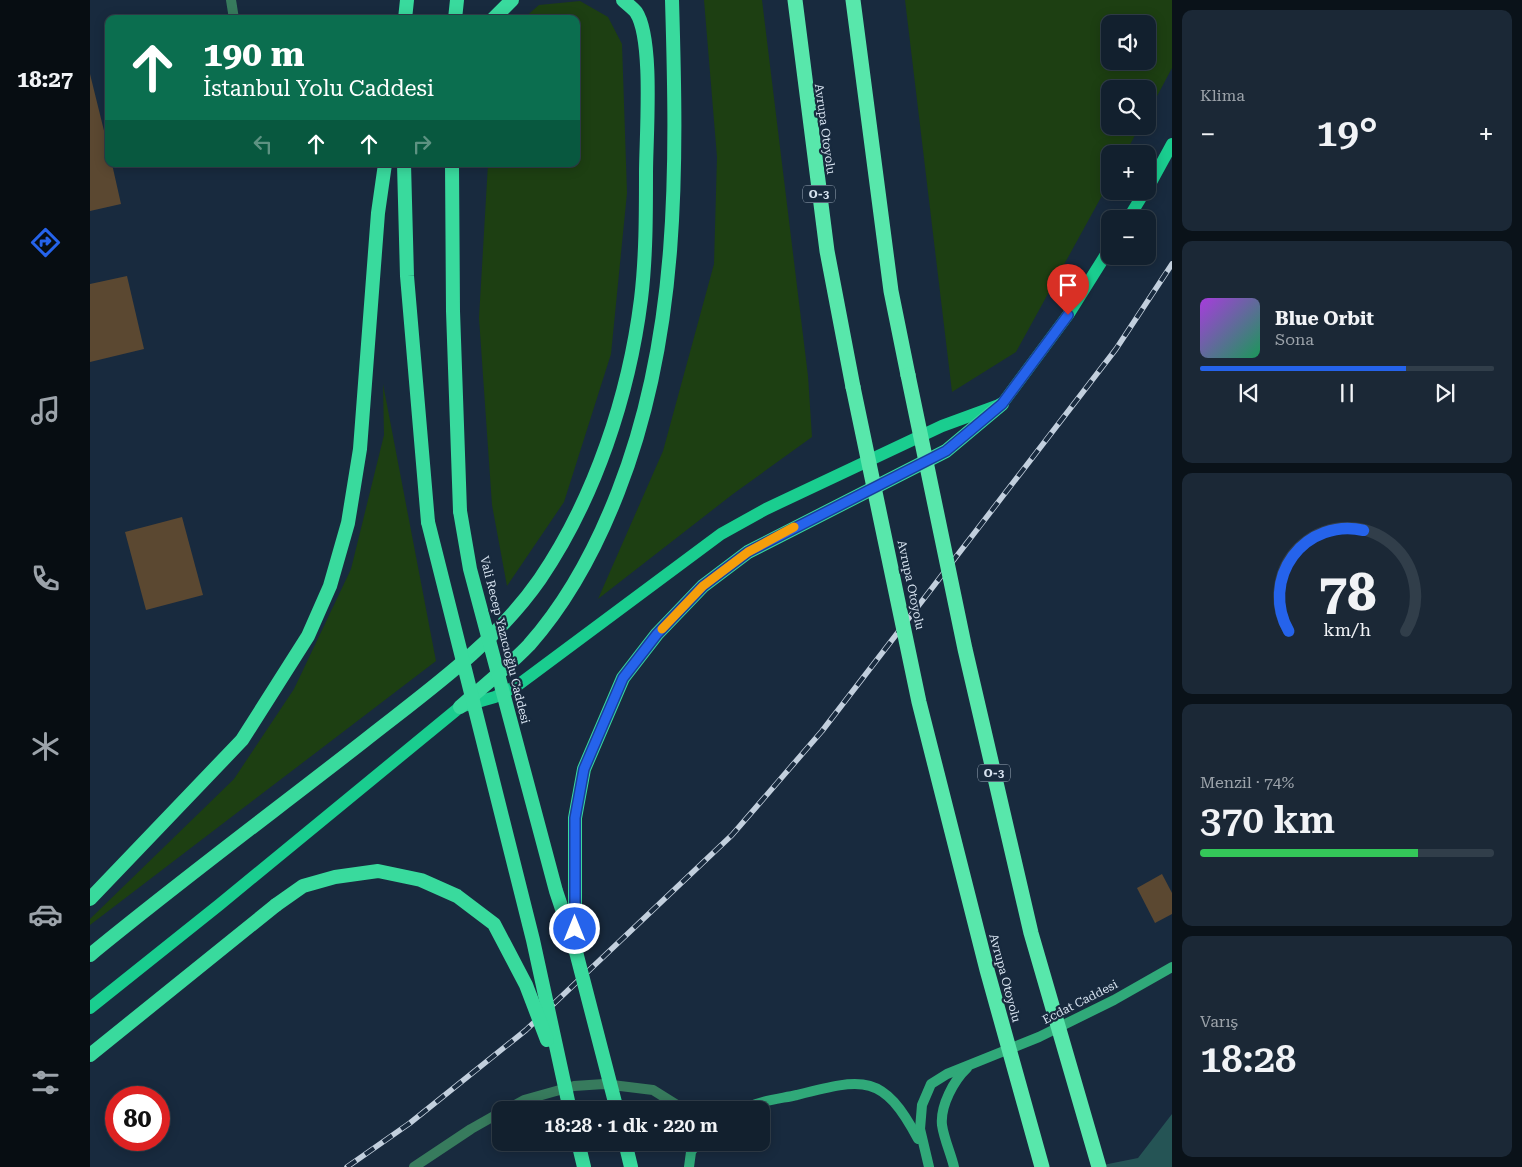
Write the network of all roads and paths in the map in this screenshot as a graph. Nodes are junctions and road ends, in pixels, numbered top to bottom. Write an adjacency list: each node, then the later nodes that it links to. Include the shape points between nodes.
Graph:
1 (230, 0): 9 (street)
2 (407, 0): 10 (highway)
3 (457, 0): 11 (highway)
4 (512, 0): 12 (highway)
5 (623, 0): 23 (highway, via 637,13 645,39 646,193 641,299 612,427 591,483 564,539 539,580 493,634 436,684)
6 (672, 0): 20 (highway, via 675,187 671,254 660,346 632,458 603,532 568,592 528,645)
7 (794, 0): 45 (highway, Avrupa Otoyolu / O-3, bridge, via 827,251 928,740)
8 (854, 0): 46 (highway, O-3, bridge, via 890,282 965,649 1032,933)
9 (233, 15)
10 (405, 15)
11 (456, 15)
12 (497, 15)
13 (1172, 144): 17 (main road)
14 (386, 167): 21 (highway, via 378,214 360,449 348,523 330,586 308,636 242,740)
15 (404, 167): 28 (highway, bridge, via 408,286 428,522 533,940)
16 (452, 167): 22 (highway, Vali Recep Yazıcıoğlu Caddesi, bridge, via 460,511 473,579 556,890)
17 (1156, 173)
18 (1101, 262): 19 (main road, via 1068,315)
19 (1002, 404): 20 (main road, via 942,426 720,534 518,685 495,697); 22 (highway, via 946,451 748,552 703,586 657,634 623,678 584,769 575,818)
20 (460, 707): 25 (main road)
21 (90, 899)
22 (575, 948): 31 (highway, Vali Recep Yazıcıoğlu Caddesi, bridge)
23 (90, 955)
24 (1172, 966): 27 (main road, Ecdat Caddesi, via 1098,1008)
25 (90, 1008)
26 (90, 1055): 28 (highway, bridge, via 303,886 334,877 378,871 421,880 457,896 494,924 526,985)
27 (970, 1065): 35 (main road, Ecdat Caddesi, via 931,1084 922,1105 920,1129); 39 (main road, Ecdat Caddesi, via 958,1076 942,1124)
28 (562, 1078): 30 (highway, bridge)
29 (522, 1101): 32 (street, via 566,1089 604,1084 652,1090)
30 (568, 1101)
31 (615, 1101)
32 (670, 1101)
33 (770, 1103): 35 (main road, via 843,1083 867,1083 887,1094 911,1126)
34 (492, 1117): 40 (street)
35 (923, 1149): 44 (main road, Ecdat Caddesi)
36 (580, 1151): 41 (highway)
37 (628, 1151): 42 (highway)
38 (692, 1151): 43 (main road)
39 (954, 1166)
40 (414, 1167)
41 (584, 1167)
42 (632, 1167)
43 (689, 1167)
44 (929, 1167)
45 (1042, 1167)
46 (1099, 1167)

